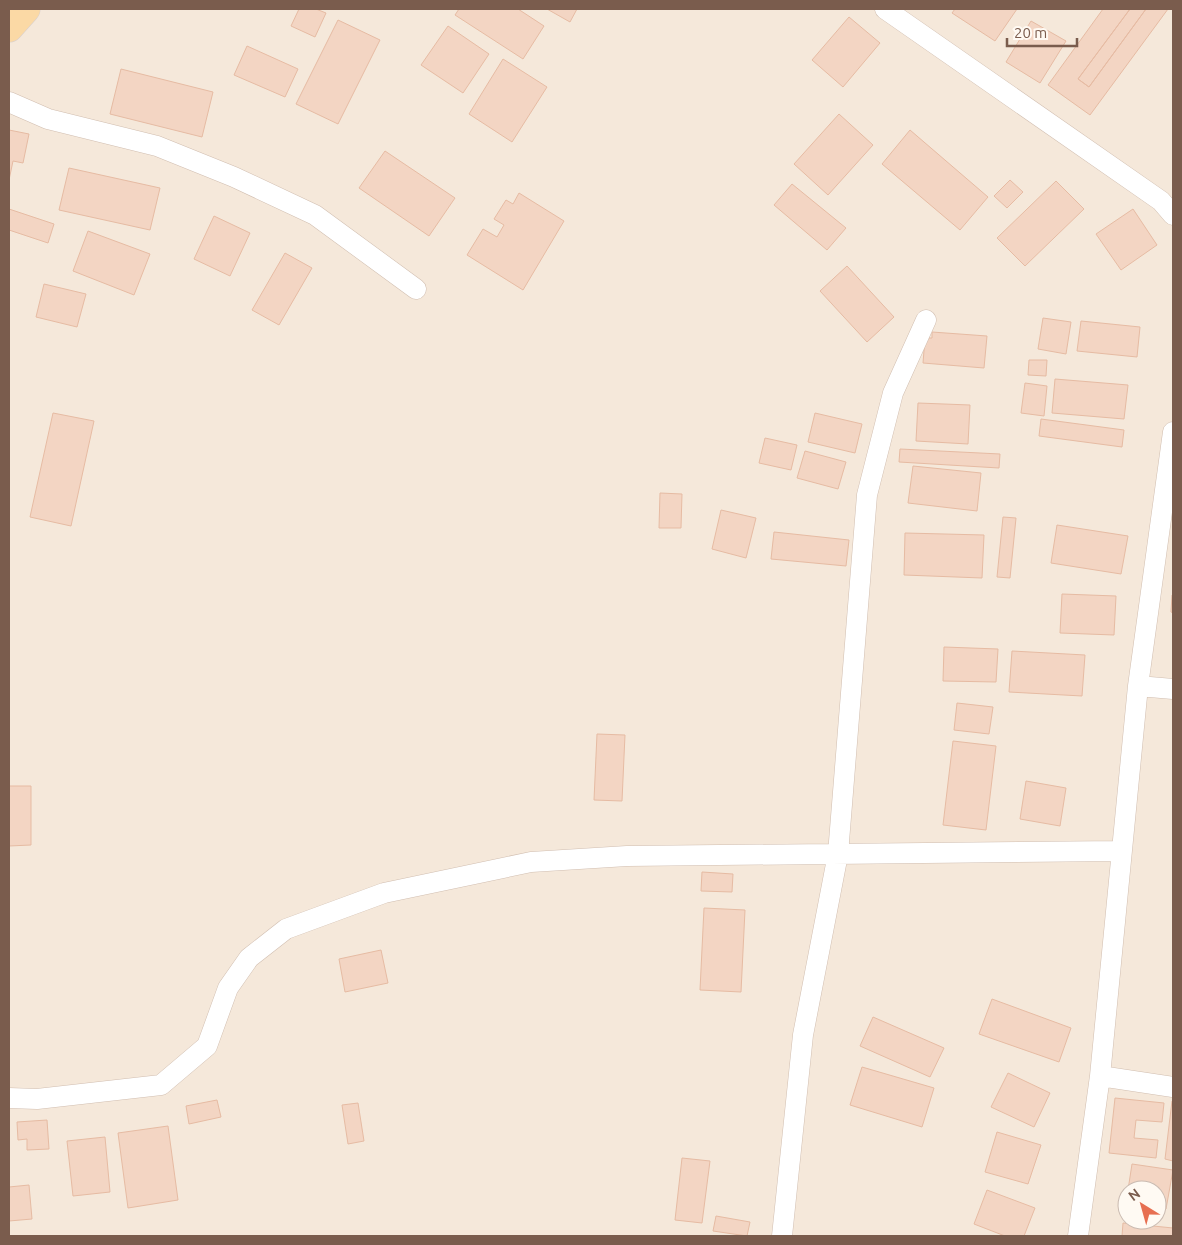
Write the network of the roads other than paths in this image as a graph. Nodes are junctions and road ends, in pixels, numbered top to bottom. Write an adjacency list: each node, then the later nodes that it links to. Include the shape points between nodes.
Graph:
1 (26, 9): 3 (main road)
2 (885, 9): 5 (street, via 1161,201)
3 (9, 28)
4 (9, 102): 6 (street, via 48,119 157,146 315,214)
5 (1173, 215)
6 (416, 289)
7 (926, 320): 12 (street, via 893,393 867,495)
8 (1173, 432): 9 (street)
9 (1138, 686): 10 (street); 11 (street)
10 (1173, 689)
11 (1120, 851): 12 (street); 13 (street)
12 (838, 854): 15 (street, via 627,856 531,862 384,893 286,929 249,958 228,988 207,1046 161,1085 37,1099); 16 (street, via 803,1035)
13 (1100, 1076): 14 (street); 17 (street)
14 (1173, 1087)
15 (9, 1098)
16 (782, 1236)
17 (1078, 1236)

